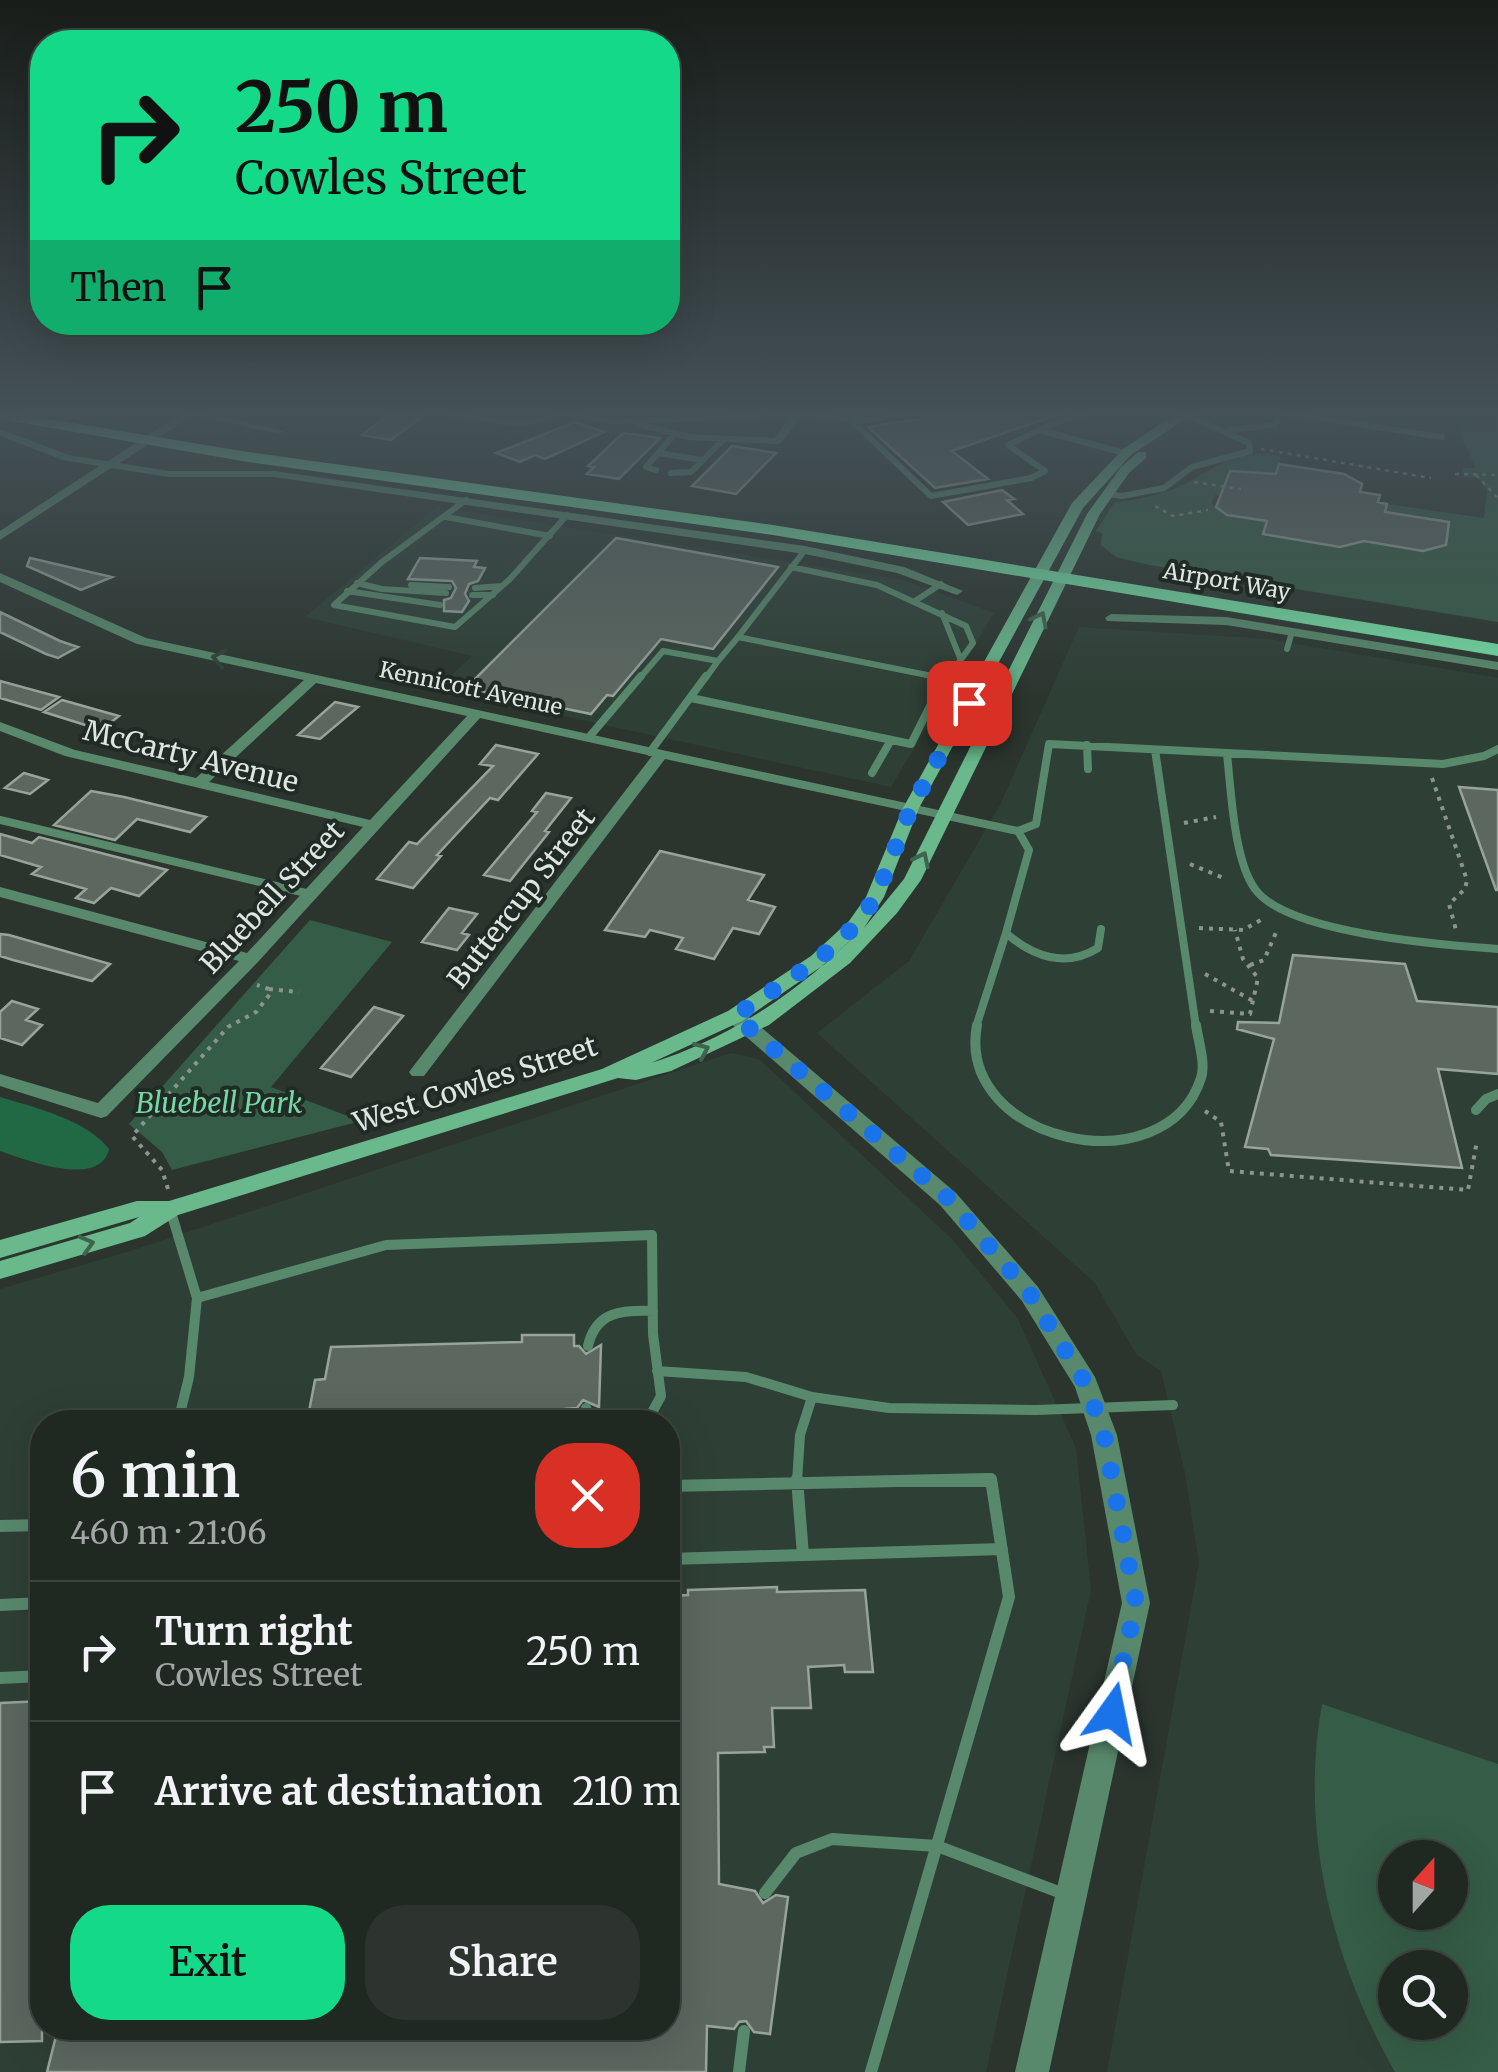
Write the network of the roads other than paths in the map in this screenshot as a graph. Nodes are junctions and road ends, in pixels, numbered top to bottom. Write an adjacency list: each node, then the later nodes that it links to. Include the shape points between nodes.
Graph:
1 (45, 507): 10 (street)
2 (458, 507): 9 (lane)
3 (514, 507): 8 (street)
4 (612, 507): 13 (main road, Airport Way)
5 (659, 507): 13 (main road, Airport Way)
6 (1077, 507): 13 (main road)
7 (1101, 507): 15 (main road)
8 (567, 514): 11 (lane); 12 (street)
9 (446, 517): 11 (lane); 17 (lane)
10 (0, 536)
11 (550, 536): 19 (lane)
12 (804, 550): 14 (lane); 18 (street)
13 (1044, 566): 15 (main road, Airport Way); 37 (main road)
14 (791, 567): 23 (lane, via 848,577); 29 (lane)
15 (1066, 569): 28 (main road, Airport Way); 31 (main road, Airport Way); 38 (main road, one-way to 15)
16 (0, 577): 36 (street, Kennicott Avenue, one-way to 16, via 142,641)
17 (356, 584): 21 (lane); 21 (lane); 21 (lane, via 383,598); 24 (lane, via 334,604 448,628)
18 (941, 584): 20 (street); 23 (lane)
19 (498, 590): 22 (lane); 22 (lane); 24 (lane)
20 (957, 590)
21 (444, 597)
22 (470, 599): 24 (lane)
23 (915, 601): 25 (lane)
24 (481, 606)
25 (942, 612): 32 (lane); 32 (lane, via 966,626 973,643)
26 (1111, 618): 27 (street, via 1200,619)
27 (1292, 632): 30 (lane); 34 (street)
28 (1498, 633)
29 (738, 637): 33 (lane); 35 (lane)
30 (1287, 649)
31 (1498, 650)
32 (960, 658): 35 (lane)
33 (718, 661): 39 (lane); 42 (lane, via 663,651)
34 (1498, 666)
35 (948, 677): 37 (lane); 43 (lane, via 911,744)
36 (314, 678): 40 (street, Kennicott Avenue); 51 (street)
37 (979, 684): 38 (lane); 52 (main road)
38 (1005, 688): 53 (main road)
39 (691, 698): 43 (lane); 47 (lane)
40 (477, 713): 42 (street, Kennicott Avenue); 55 (street, Bluebell Street)
41 (0, 726): 51 (street, McCarty Avenue, via 70,753)
42 (590, 736): 47 (street, Kennicott Avenue)
43 (891, 740): 50 (lane)
44 (1087, 745): 46 (lane); 49 (lane); 56 (lane, via 1050,744 1036,824)
45 (1498, 749): 48 (lane, via 1443,764)
46 (1155, 750): 48 (lane); 60 (lane, via 1202,1074 1190,1108 1155,1131 1105,1141 1048,1131 996,1098 978,1076 974,1041)
47 (656, 753): 52 (street, Kennicott Avenue); 65 (street, Buttercup Street)
48 (1227, 754): 61 (lane, via 1252,884 1262,899 1320,924)
49 (1088, 770)
50 (872, 773)
51 (197, 785): 55 (street, McCarty Avenue)
52 (911, 808): 53 (street, Kennicott Avenue); 64 (main road, via 876,897 856,925)
53 (943, 815): 56 (lane); 64 (main road, one-way to 53, via 815,986 872,934 912,880)
54 (0, 820): 58 (lane)
55 (373, 825): 58 (street, Bluebell Street)
56 (1018, 832): 60 (lane, via 1029,850)
57 (0, 892): 62 (street)
58 (310, 894): 62 (street, Bluebell Street)
59 (1101, 930): 60 (lane, via 1098,948 1085,958 1056,959 1018,946)
60 (1006, 933)
61 (1495, 949): 63 (lane)
62 (251, 959): 66 (street, Bluebell Street, via 101,1111)
63 (1498, 959)
64 (742, 1022): 69 (main road, West Cowles Street, via 609,1074); 78 (street, via 948,1198 1030,1294)
65 (418, 1072)
66 (0, 1080)
67 (1498, 1094): 68 (lane)
68 (1476, 1110)
69 (169, 1199): 70 (main road, West Cowles Street); 71 (main road, West Cowles Street, one-way to 69, via 137,1230); 72 (lane)
70 (0, 1249)
71 (0, 1270)
72 (197, 1298): 73 (lane, via 402,1243 652,1236); 79 (lane)
73 (653, 1311): 74 (lane, via 620,1310 598,1319); 75 (lane)
74 (588, 1346)
75 (657, 1371): 76 (lane, via 746,1377); 80 (lane, via 661,1396)
76 (812, 1397): 78 (lane, via 890,1408); 81 (lane, via 796,1448)
77 (1173, 1404): 78 (lane)
78 (1096, 1409): 94 (street, via 1136,1603)
79 (181, 1410)
80 (653, 1410)
81 (798, 1483): 82 (lane); 85 (lane, via 992,1479); 86 (lane)
82 (680, 1486)
83 (30, 1525): 84 (lane)
84 (0, 1526)
85 (1002, 1549): 86 (lane); 92 (lane, via 1009,1597)
86 (803, 1555): 87 (lane)
87 (680, 1559)
88 (30, 1604): 89 (lane)
89 (0, 1605)
90 (30, 1677): 91 (lane)
91 (0, 1678)
92 (937, 1846): 93 (lane, via 832,1839 796,1853); 94 (lane); 97 (lane)
93 (765, 1893)
94 (1071, 1897): 98 (street)
95 (744, 2031): 96 (lane)
96 (739, 2072)
97 (871, 2072)
98 (1032, 2072)

